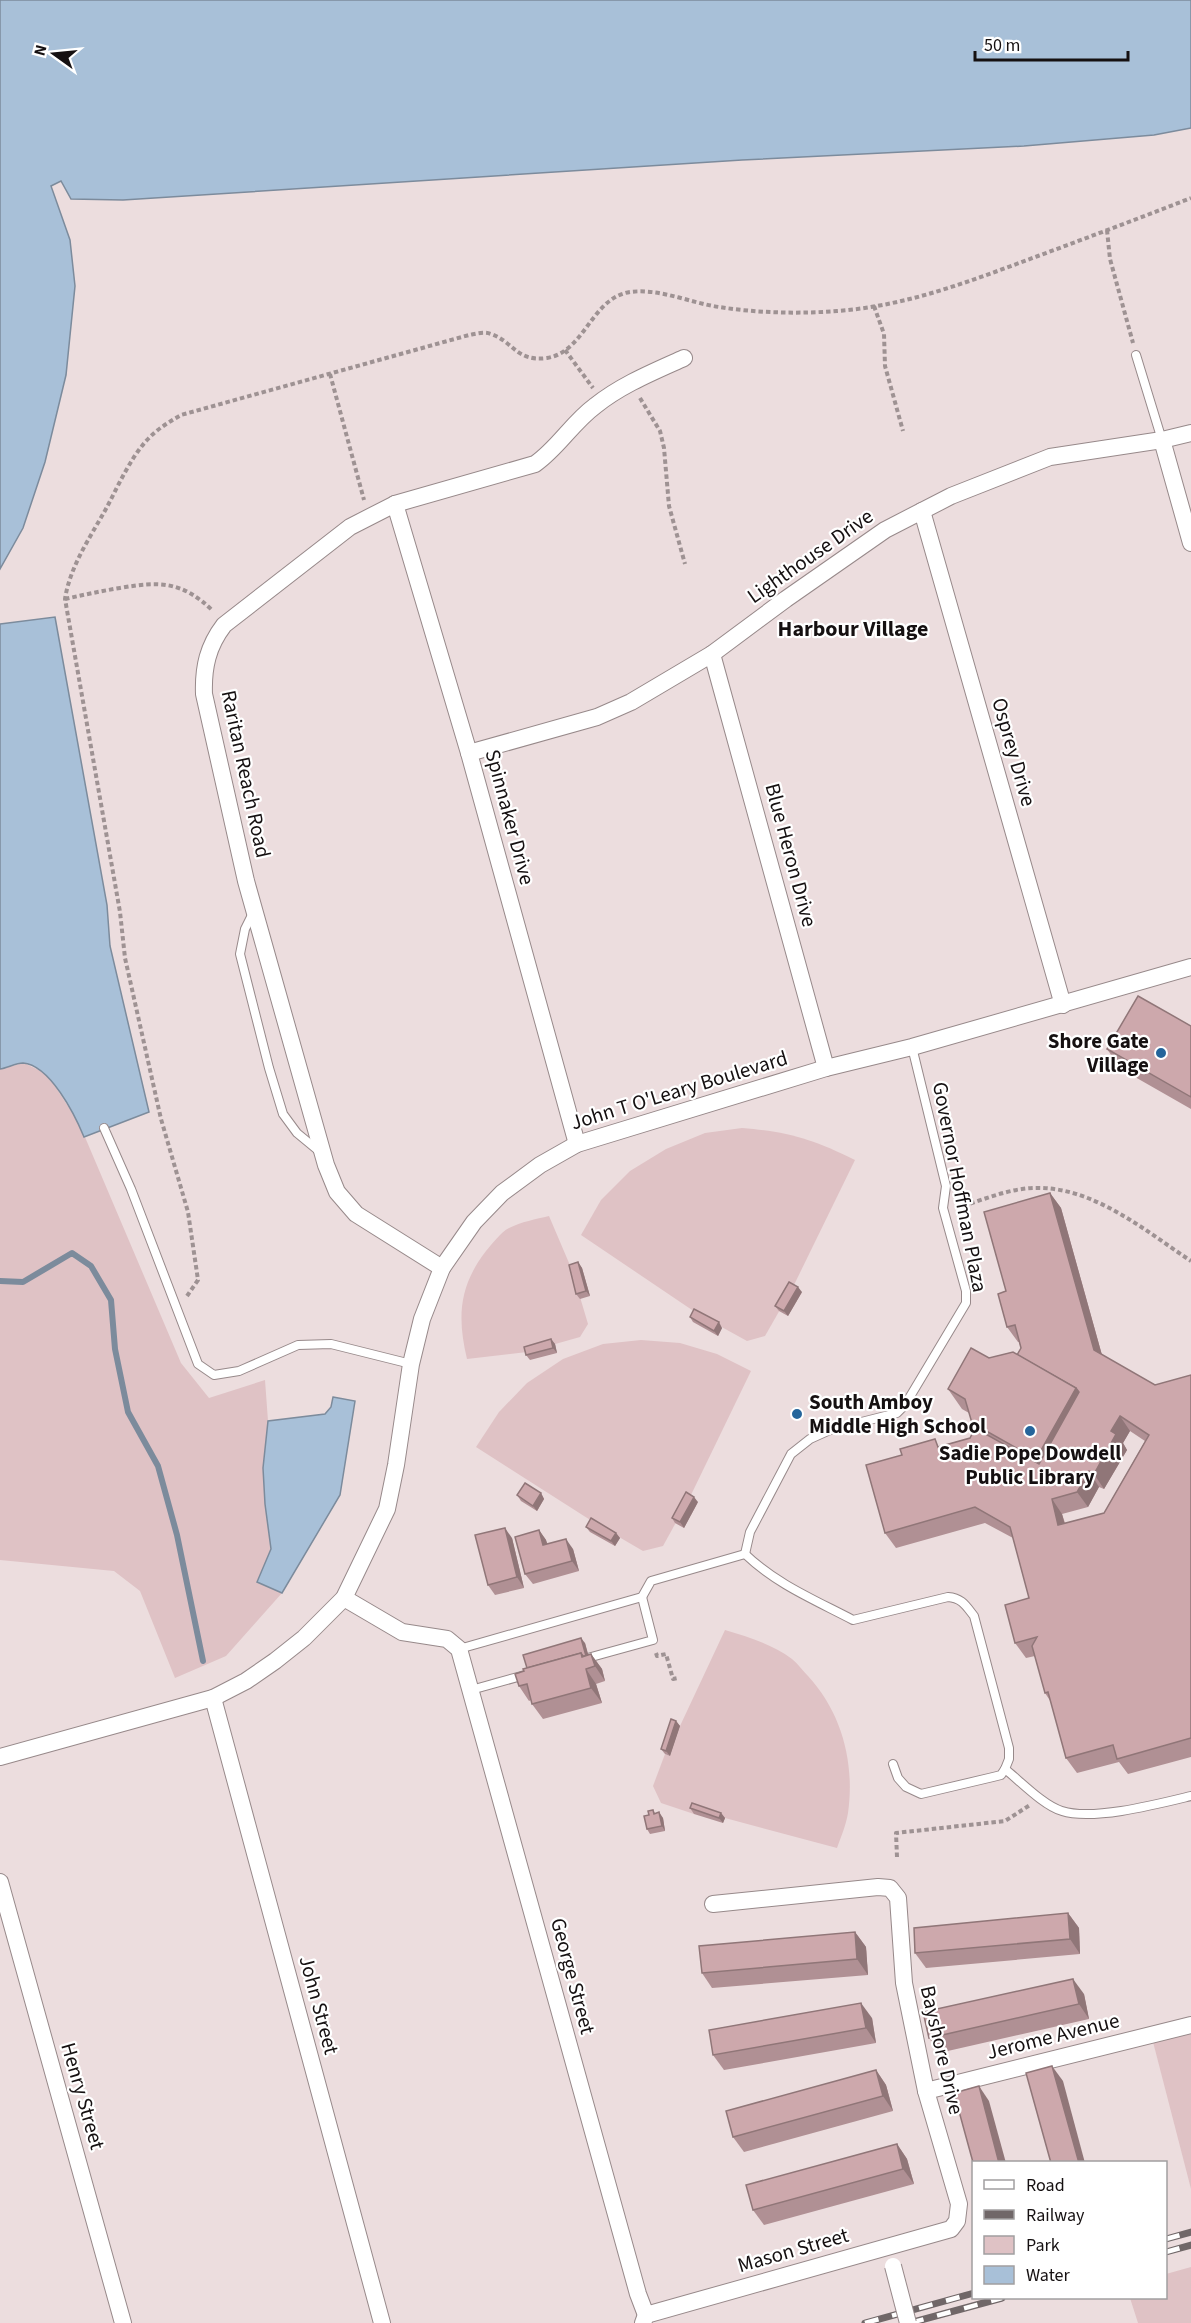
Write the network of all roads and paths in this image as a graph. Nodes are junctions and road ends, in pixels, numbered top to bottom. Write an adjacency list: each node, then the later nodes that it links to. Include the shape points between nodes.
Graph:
1 (1191, 198): 2 (path)
2 (1107, 230): 3 (path, via 971,281); 5 (path, via 1110,259)
3 (874, 306): 4 (path, via 800,313 762,311 631,292 607,302); 10 (path, via 884,334 885,366)
4 (565, 350): 7 (path, via 552,357 531,358 491,334 480,333); 9 (path)
5 (1136, 355): 12 (lane)
6 (684, 358): 8 (street, Raritan Reach Road)
7 (330, 374): 15 (path); 18 (path, via 181,415 156,432 132,461 76,563)
8 (631, 382): 9 (street, Raritan Reach Road); 17 (path, via 660,431 669,506)
9 (602, 401): 13 (street, Raritan Reach Road, via 535,464)
10 (903, 431)
11 (1191, 433): 12 (street, Lighthouse Drive)
12 (1162, 440): 14 (street, Lighthouse Drive, via 1050,458); 16 (street)
13 (395, 504): 15 (street, Raritan Reach Road); 21 (street, Spinnaker Drive)
14 (922, 511): 20 (street, Lighthouse Drive, via 885,530); 24 (street, Osprey Drive)
15 (370, 517): 19 (street, Raritan Reach Road, via 350,527)
16 (1191, 543)
17 (685, 564)
18 (65, 599): 19 (path, via 162,583 188,591); 33 (path, via 125,958 156,1098 190,1224 198,1280)
19 (227, 623): 22 (street, Raritan Reach Road, via 213,639 207,656 204,694)
20 (712, 654): 21 (street, Lighthouse Drive, via 606,713); 26 (street, Blue Heron Drive)
21 (469, 753): 28 (street, Spinnaker Drive)
22 (254, 911): 29 (street, Raritan Reach Road); 29 (lane, via 240,954 269,1068 283,1114 297,1133)
23 (1191, 967): 24 (street, John T O'Leary Boulevard)
24 (1063, 1005): 25 (street, John T O'Leary Boulevard)
25 (912, 1047): 26 (street, John T O'Leary Boulevard); 30 (lane, Governor Hoffman Plaza, via 946,1186)
26 (826, 1068): 28 (street, John T O'Leary Boulevard)
27 (104, 1128): 33 (lane)
28 (577, 1144): 32 (street, John T O'Leary Boulevard, via 502,1193 474,1222)
29 (323, 1154): 32 (street, Raritan Reach Road, via 338,1192 356,1214)
30 (944, 1212): 31 (path, via 1021,1189 1048,1188 1080,1194 1130,1220); 35 (lane, Governor Hoffman Plaza, via 966,1303 905,1406 897,1413 830,1430 791,1454 750,1532)
31 (1191, 1261)
32 (442, 1268): 34 (street, John T O'Leary Boulevard, via 422,1319)
33 (177, 1311): 34 (lane, via 198,1364 214,1375 239,1371 298,1345 331,1344)
34 (411, 1364): 37 (street, John T O'Leary Boulevard, via 387,1509)
35 (745, 1554): 36 (lane, via 651,1581); 47 (lane, via 784,1584 853,1620 948,1597 963,1602 974,1617 1007,1734 1009,1759)
36 (642, 1597): 38 (lane); 39 (lane)
37 (344, 1598): 39 (street, via 402,1632 447,1639); 44 (street, John T O'Leary Boulevard, via 274,1661)
38 (653, 1640): 40 (lane); 42 (path, via 657,1656 666,1654 673,1679)
39 (459, 1648): 43 (street, George Street)
40 (579, 1660)
41 (531, 1673): 43 (lane)
42 (678, 1678)
43 (471, 1689): 57 (street, George Street)
44 (213, 1698): 45 (street, John T O'Leary Boulevard); 59 (street, John Street)
45 (0, 1757)
46 (893, 1764): 47 (lane, via 906,1788 921,1794 1001,1775)
47 (1005, 1769): 48 (lane, via 1059,1811 1078,1815)
48 (1191, 1796)
49 (1030, 1804): 50 (path, via 1005,1821 897,1833)
50 (897, 1857)
51 (0, 1882): 58 (street, Henry Street)
52 (713, 1904): 54 (street, Bayshore Drive, via 890,1888 898,1898 904,1983)
53 (1191, 2025): 54 (street, Jerome Avenue)
54 (926, 2091): 55 (street, Bayshore Drive, via 959,2204)
55 (957, 2221): 56 (street, Mason Street, via 951,2229)
56 (887, 2246): 57 (street, Mason Street); 60 (street, bridge)
57 (645, 2319)
58 (123, 2323)
59 (382, 2323)
60 (908, 2323)

